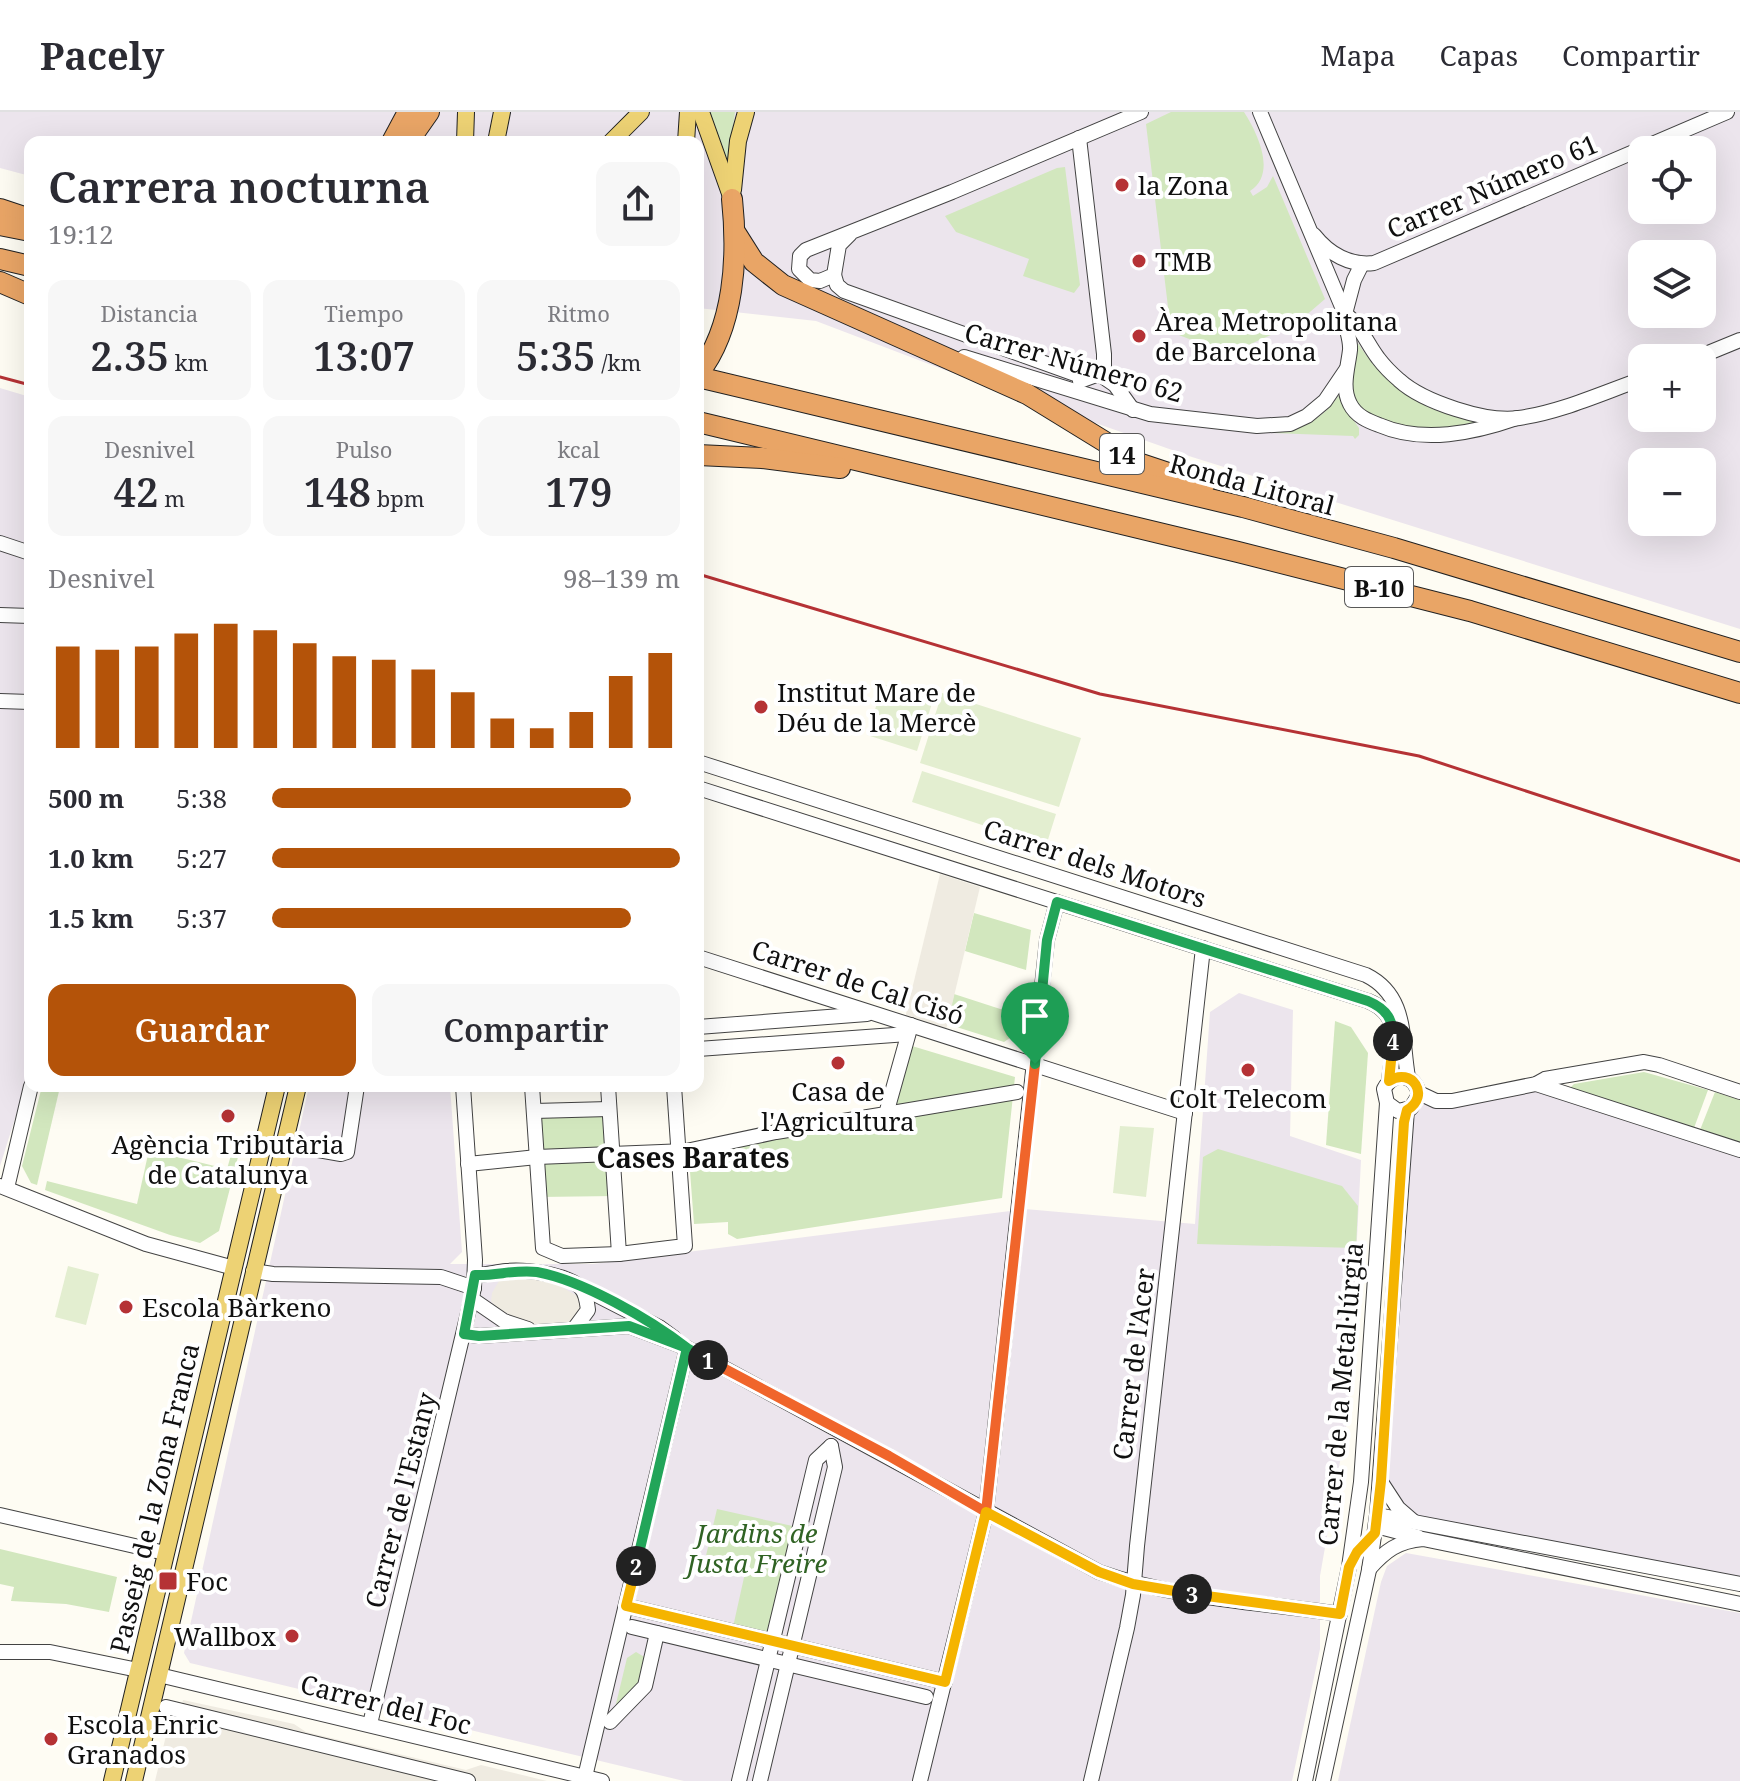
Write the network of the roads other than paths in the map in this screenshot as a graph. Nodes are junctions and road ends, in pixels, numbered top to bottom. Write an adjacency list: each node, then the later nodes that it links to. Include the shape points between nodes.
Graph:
1 (408, 112): 12 (highway)
2 (429, 112): 13 (highway)
3 (466, 112): 14 (main road)
4 (502, 112): 15 (main road)
5 (641, 112): 16 (main road)
6 (688, 112): 17 (main road)
7 (701, 112): 19 (main road)
8 (746, 112): 19 (main road)
9 (1141, 112): 18 (street)
10 (1260, 112): 23 (street)
11 (1727, 112): 29 (street, Carrer Número 61)
12 (395, 136)
13 (412, 136)
14 (465, 136)
15 (498, 136)
16 (617, 136)
17 (686, 136)
18 (1079, 138): 27 (street); 41 (street, via 1104,354 1104,366)
19 (732, 199): 26 (highway)
20 (0, 207): 21 (highway); 22 (highway)
21 (24, 211)
22 (24, 217)
23 (1305, 222): 29 (street, Carrer Número 61, via 1329,250); 35 (street)
24 (0, 225): 25 (highway)
25 (24, 230)
26 (735, 232): 36 (highway, via 748,255 772,278); 40 (highway, via 730,293)
27 (850, 234): 31 (street, via 839,245); 31 (street, via 800,256 799,269 810,280)
28 (0, 259): 30 (highway)
29 (1362, 264): 35 (street, Carrer Número 61)
30 (24, 265)
31 (834, 275): 41 (street, via 844,291)
32 (2, 282): 33 (highway); 34 (highway)
33 (24, 283)
34 (24, 291)
35 (1345, 314): 39 (street, via 1351,347); 46 (street, via 1378,359 1415,392 1452,407)
36 (867, 321): 44 (street, Carrer Número 62); 53 (highway, 14, via 1027,394 1141,464)
37 (1740, 340): 38 (street)
38 (1716, 350)
39 (1346, 370): 45 (street, Carrer Número 62, via 1316,410 1290,424 1242,425); 46 (street, via 1351,406 1366,420 1389,429 1438,436)
40 (704, 372)
41 (1093, 376): 44 (street); 45 (street, via 1115,385)
42 (704, 377): 53 (highway, Ronda Litoral / B-10)
43 (1628, 384): 46 (street)
44 (1074, 392): 45 (street, Carrer Número 62)
45 (1133, 410)
46 (1517, 418)
47 (704, 423): 51 (highway, B-10)
48 (704, 455): 49 (highway)
49 (722, 455): 50 (highway); 51 (highway, via 821,465)
50 (704, 466)
51 (1013, 499): 58 (highway, B-10, via 1470,611)
52 (0, 543): 54 (street)
53 (1394, 548): 57 (highway, Ronda Litoral / B-10)
54 (24, 551)
55 (0, 615): 56 (street)
56 (24, 616)
57 (1740, 652)
58 (1740, 693)
59 (0, 701): 60 (street)
60 (24, 702)
61 (704, 764): 75 (street, Carrer dels Motors, via 1366,975 1382,985 1398,1007)
62 (704, 790): 63 (street, Carrer dels Motors)
63 (1057, 902): 64 (street, Carrer dels Motors); 74 (street, via 1047,940)
64 (1203, 948): 76 (street, Carrer dels Motors, via 1378,1005 1393,1027); 93 (street, Carrer de l'Acer)
65 (704, 959): 66 (street, Carrer de Cal Cisó)
66 (875, 1013): 67 (street); 70 (street, Carrer de Cal Cisó)
67 (845, 1017): 68 (street); 71 (street)
68 (769, 1023): 69 (street); 72 (street)
69 (704, 1027)
70 (910, 1030): 71 (street); 74 (street, Carrer de Cal Cisó); 94 (street)
71 (845, 1039): 72 (street)
72 (769, 1044): 73 (street)
73 (704, 1049)
74 (1035, 1064): 93 (street, Carrer de Cal Cisó); 115 (street)
75 (1408, 1077): 76 (street); 88 (street)
76 (1389, 1081): 89 (street, via 1384,1089)
77 (1536, 1084): 87 (street, via 1644,1062); 88 (street, via 1452,1101); 96 (street)
78 (29, 1092): 101 (street)
79 (276, 1092): 103 (main road, Passeig de la Zona Franca)
80 (297, 1092): 104 (main road, Passeig de la Zona Franca)
81 (356, 1092): 95 (street, via 347,1152)
82 (463, 1092): 100 (street, Carrer de l'Estany)
83 (532, 1092): 92 (street)
84 (608, 1092): 90 (street)
85 (674, 1092): 97 (street)
86 (1017, 1092): 94 (street)
87 (1740, 1092)
88 (1419, 1093): 91 (street)
89 (1387, 1103): 91 (street); 112 (street, Carrer de la Metal·lúrgia)
90 (609, 1109): 92 (street); 98 (street)
91 (1407, 1110): 111 (street, Carrer de la Metal·lúrgia)
92 (534, 1111): 99 (street)
93 (1185, 1113): 126 (street, Carrer de l'Acer)
94 (886, 1114): 97 (street)
95 (290, 1145)
96 (1740, 1150)
97 (678, 1151): 98 (street); 102 (street, via 685,1246)
98 (612, 1154): 99 (street); 102 (street)
99 (537, 1157): 100 (street); 102 (street, via 543,1248 562,1256)
100 (468, 1164): 105 (street, Carrer de l'Estany)
101 (4, 1187): 103 (street, via 146,1244)
102 (619, 1254)
103 (234, 1268): 104 (main road); 121 (main road, Passeig de la Zona Franca)
104 (253, 1271): 105 (street, via 441,1277); 147 (main road, Passeig de la Zona Franca)
105 (474, 1287): 106 (street, via 488,1275 506,1271 536,1272); 108 (street, via 504,1321); 109 (street, Carrer de l'Estany)
106 (581, 1287): 107 (street, via 588,1310); 110 (street, via 659,1327)
107 (574, 1329): 108 (street); 110 (street, via 629,1326)
108 (539, 1332): 109 (street)
109 (464, 1334): 155 (street, Carrer de l'Estany)
110 (687, 1348): 115 (street); 131 (street)
111 (1381, 1481): 113 (street, Carrer de la Metal·lúrgia); 118 (street)
112 (1361, 1482): 113 (street); 123 (street, Carrer de la Metal·lúrgia)
113 (1379, 1499): 119 (street, Carrer de la Metal·lúrgia)
114 (804, 1511): 117 (street); 117 (street, via 816,1460 831,1446 835,1467); 122 (street)
115 (986, 1512): 126 (street, via 1099,1572); 148 (street)
116 (0, 1515): 121 (street)
117 (823, 1516): 124 (street)
118 (1414, 1522): 119 (street); 127 (street)
119 (1378, 1523): 120 (street); 123 (street); 125 (street, Carrer de la Metal·lúrgia)
120 (1423, 1539): 125 (street, via 1393,1546); 129 (street)
121 (165, 1553): 145 (main road, Passeig de la Zona Franca)
122 (791, 1565): 124 (street); 128 (street)
123 (1349, 1567): 132 (street, Carrer de la Metal·lúrgia)
124 (811, 1569): 130 (street)
125 (1369, 1570): 168 (street, Carrer de la Metal·lúrgia)
126 (1133, 1584): 132 (street); 166 (street, Carrer de l'Acer)
127 (1740, 1584)
128 (782, 1600): 130 (street); 137 (street)
129 (1740, 1604)
130 (802, 1605): 139 (street)
131 (626, 1606): 133 (street); 158 (street)
132 (1340, 1614): 167 (street, Carrer de la Metal·lúrgia)
133 (673, 1618): 135 (street); 136 (street)
134 (632, 1627): 136 (street)
135 (721, 1629): 137 (street); 138 (street)
136 (663, 1634): 138 (street); 154 (street, via 645,1686)
137 (772, 1642): 139 (street); 142 (street)
138 (716, 1647): 142 (street)
139 (792, 1647): 141 (street); 143 (street)
140 (0, 1652): 145 (street, via 50,1652)
141 (824, 1654): 144 (street); 146 (street)
142 (768, 1659): 143 (street); 150 (street)
143 (788, 1664): 146 (street); 151 (street)
144 (879, 1667): 148 (street); 149 (street)
145 (138, 1670): 147 (main road); 159 (main road, Passeig de la Zona Franca)
146 (820, 1672): 149 (street)
147 (159, 1675): 155 (street, Carrer del Foc); 160 (main road, Passeig de la Zona Franca)
148 (945, 1682): 165 (street)
149 (875, 1685): 152 (street)
150 (760, 1692): 151 (street); 156 (street)
151 (780, 1697): 157 (street)
152 (926, 1697)
153 (166, 1707): 161 (street, Carrer del Foc)
154 (610, 1722)
155 (370, 1724): 158 (street, Carrer del Foc)
156 (748, 1740): 157 (street); 163 (street)
157 (769, 1745): 164 (street)
158 (584, 1779): 162 (street, Carrer del Foc)
159 (112, 1781)
160 (134, 1781)
161 (468, 1781)
162 (602, 1781)
163 (739, 1781)
164 (760, 1781)
165 (920, 1781)
166 (1091, 1781)
167 (1305, 1781)
168 (1323, 1781)

